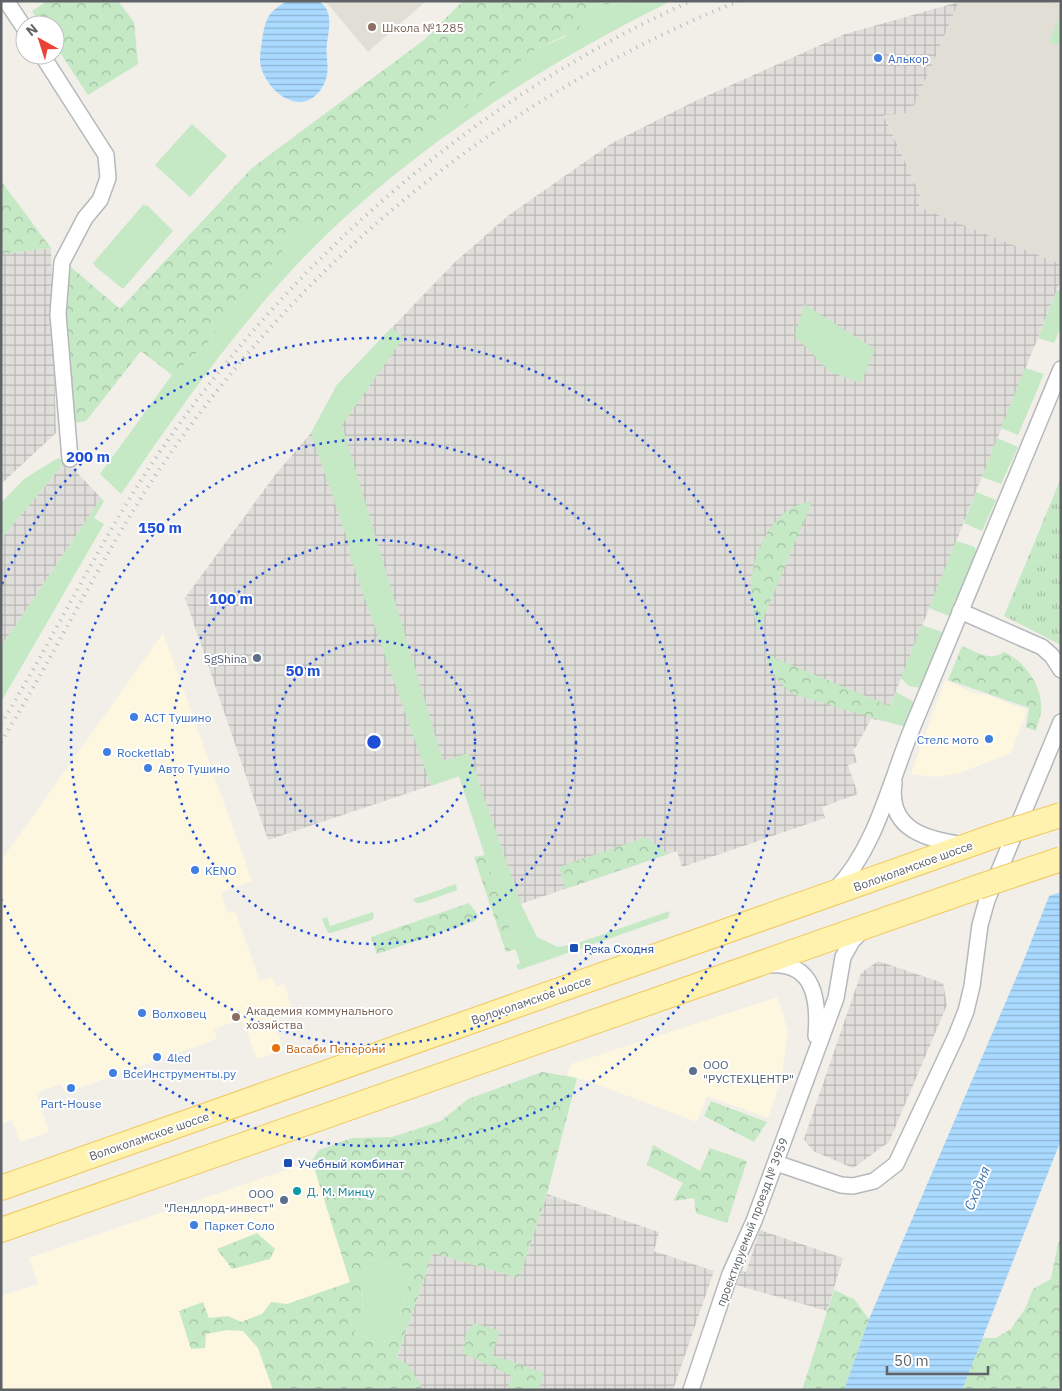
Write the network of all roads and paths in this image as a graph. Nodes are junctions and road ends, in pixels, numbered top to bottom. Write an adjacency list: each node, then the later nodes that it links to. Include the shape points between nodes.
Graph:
1 (48, 65): 3 (street, via 106,155 108,178 100,200 85,218 62,262 58,314)
2 (1061, 369): 4 (street)
3 (70, 459)
4 (960, 611): 5 (street, via 1042,647); 7 (street)
5 (1061, 670)
6 (1061, 722): 15 (street, via 987,900 980,925 972,986 962,1019 896,1164 874,1181 853,1186)
7 (896, 767): 9 (street, via 894,796 904,823 926,838); 11 (street, via 863,855)
8 (1061, 815): 9 (main road, Волоколамское шоссе, bridge)
9 (967, 846): 11 (main road, Волоколамское шоссе)
10 (1061, 859): 12 (main road, bridge)
11 (831, 894): 16 (main road, Волоколамское шоссе)
12 (867, 926): 13 (main road); 14 (street, проектируемый проезд № 3959, via 843,958 836,998)
13 (750, 967): 14 (street, проектируемый проезд № 3959, via 786,966 802,974 812,985 818,1014); 17 (main road)
14 (815, 1055): 15 (street, проектируемый проезд № 3959)
15 (776, 1163): 18 (street, проектируемый проезд № 3959, via 730,1274)
16 (1, 1188)
17 (1, 1230)
18 (692, 1390)

